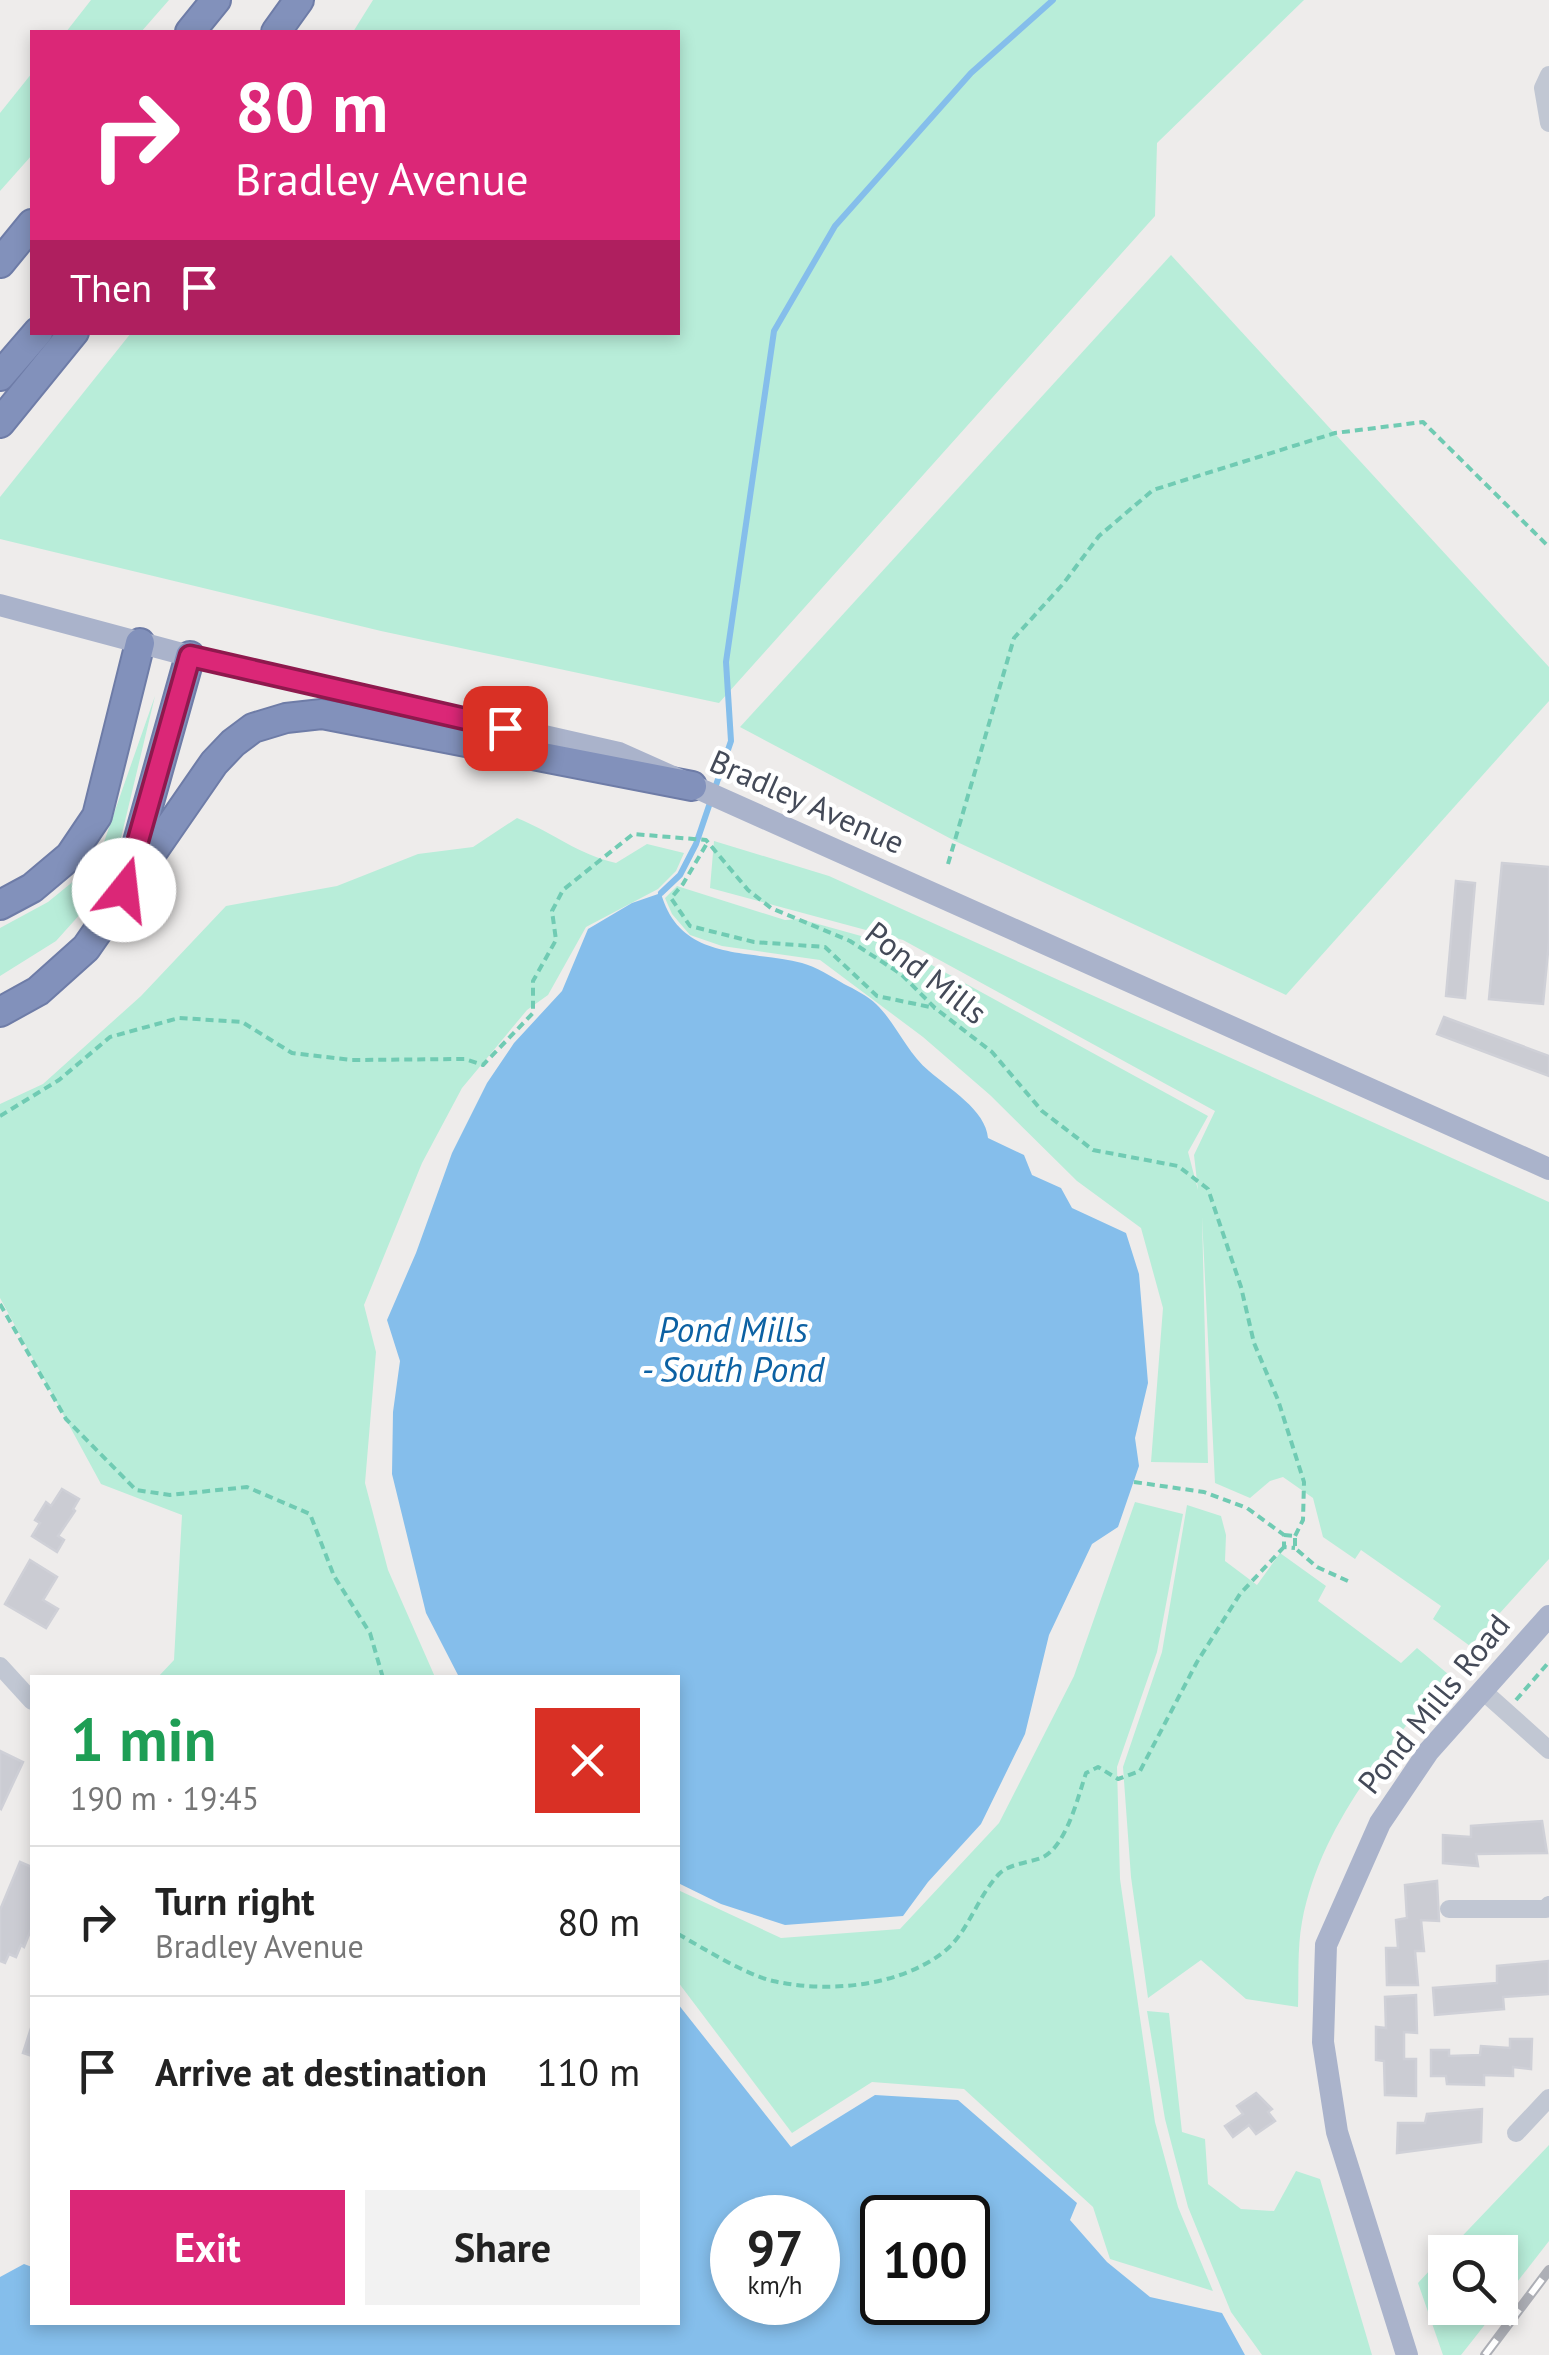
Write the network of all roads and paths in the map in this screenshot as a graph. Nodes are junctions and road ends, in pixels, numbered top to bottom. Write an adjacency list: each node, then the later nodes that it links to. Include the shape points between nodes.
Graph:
1 (299, 0): 2 (highway)
2 (277, 30)
3 (1549, 74): 4 (street, via 1543,88)
4 (1549, 122)
5 (30, 202): 7 (highway)
6 (30, 226): 8 (highway)
7 (0, 235)
8 (0, 263)
9 (35, 335): 11 (highway)
10 (72, 335): 12 (highway)
11 (0, 376)
12 (0, 423)
13 (1549, 547): 19 (path, via 1423,422 1335,433 1154,490 1099,536 1014,638)
14 (0, 605): 15 (main road, Bradley Avenue)
15 (140, 643): 16 (main road, Bradley Avenue); 21 (highway, via 97,816 70,856)
16 (190, 656): 17 (main road, Bradley Avenue, via 620,753); 20 (highway)
17 (692, 786): 20 (highway, via 322,714 286,718 253,728 214,763); 25 (main road, Bradley Avenue)
18 (707, 842): 22 (path, Pond Mills, via 771,908 850,941 901,974); 22 (path, via 671,898 690,926 754,942 825,947 877,996); 24 (path, via 633,834 562,890 552,910 556,940 533,981 533,1013 483,1065 292,1054 242,1022 179,1018 110,1037 60,1080)
19 (948, 864)
20 (124, 890): 23 (highway, via 86,948 38,991)
21 (0, 905)
22 (934, 1008): 29 (path, Pond Mills, via 992,1052 1042,1111 1094,1150 1178,1166 1208,1190 1304,1482)
23 (0, 1012)
24 (0, 1116)
25 (1549, 1169)
26 (0, 1304): 36 (path, via 66,1418 136,1490 170,1495 247,1487 310,1514 334,1576 370,1633)
27 (1134, 1482): 28 (path, via 1204,1492 1247,1508)
28 (1284, 1535): 29 (path); 30 (path)
29 (1296, 1536): 31 (path, Pond Mills)
30 (1284, 1547): 31 (path); 43 (path, via 1240,1594 1140,1771 1118,1779 1098,1768 1086,1773 1070,1823 1047,1856 1002,1870 943,1954 902,1974 838,1988 771,1981)
31 (1296, 1548): 32 (path)
32 (1350, 1582)
33 (1549, 1616): 37 (main road, Pond Mills Road)
34 (1549, 1662): 39 (path)
35 (0, 1666): 38 (street)
36 (382, 1675)
37 (1483, 1691): 39 (street); 46 (main road, Pond Mills Road, via 1428,1752 1380,1822 1326,1945 1324,2042 1337,2132)
38 (30, 1698)
39 (1506, 1711): 40 (street)
40 (1549, 1750)
41 (1549, 1904): 42 (street)
42 (1448, 1909)
43 (680, 1935)
44 (1549, 2098): 45 (street)
45 (1516, 2134)
46 (1407, 2355)

